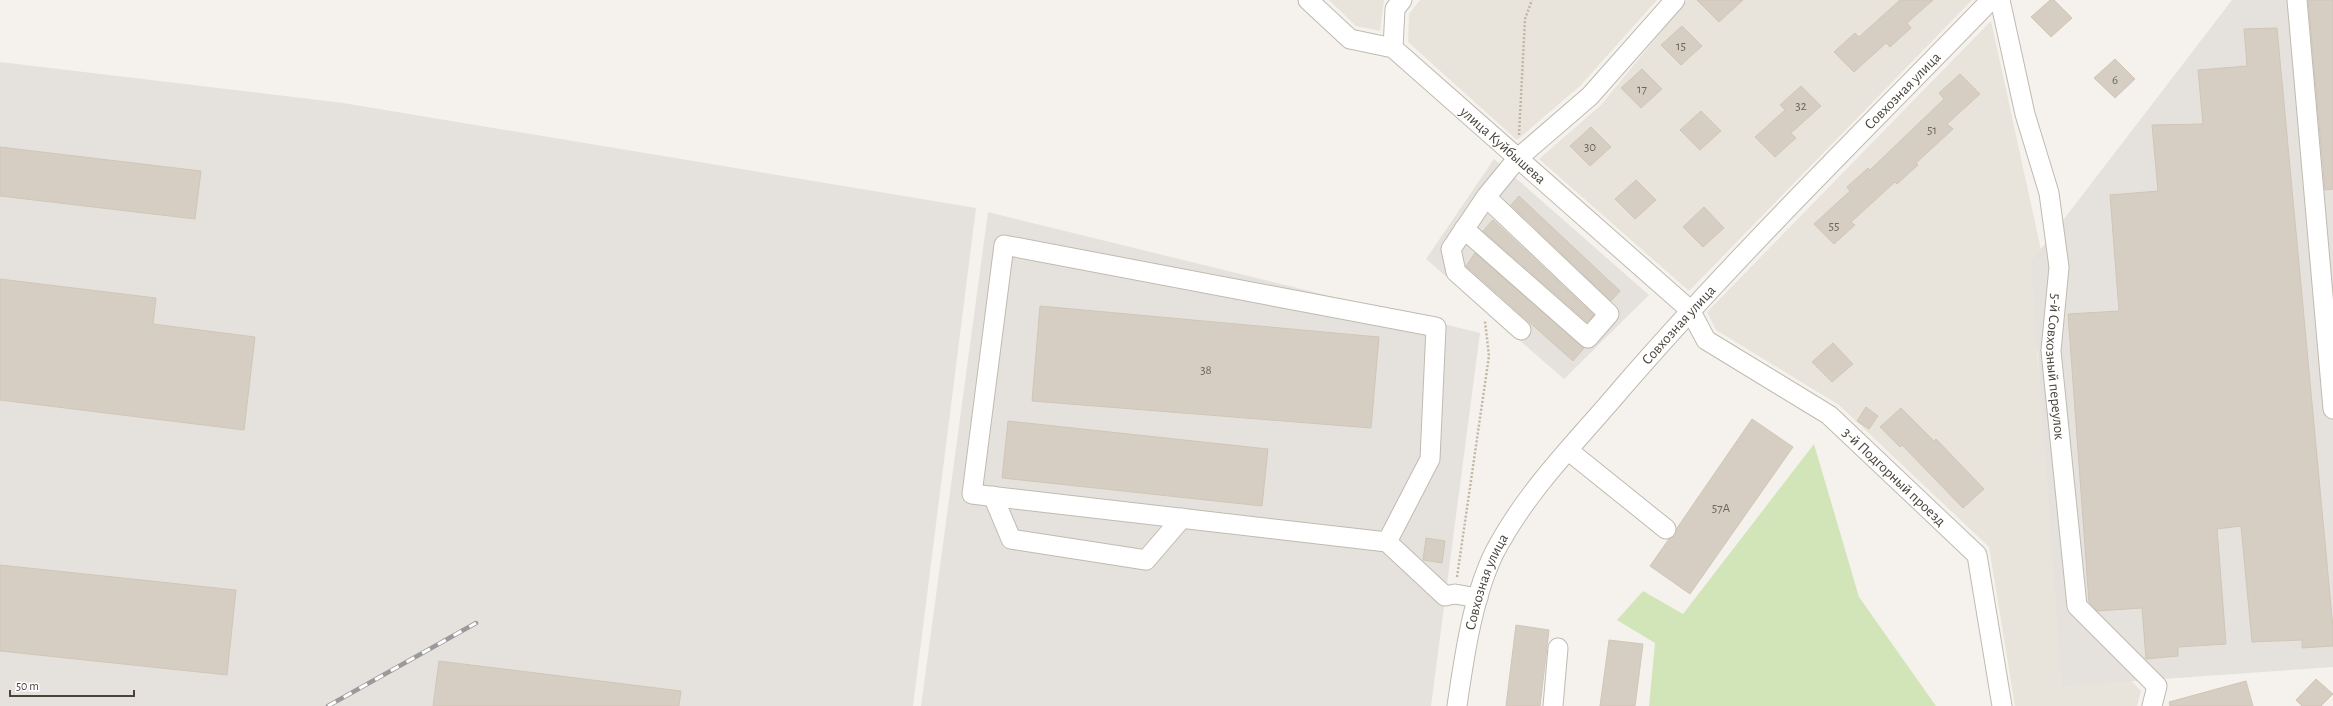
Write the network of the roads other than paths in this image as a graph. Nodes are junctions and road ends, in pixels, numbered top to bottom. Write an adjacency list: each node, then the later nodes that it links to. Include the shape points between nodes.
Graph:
1 (1308, 0): 7 (street, via 1350,39)
2 (1402, 0): 7 (street, via 1395,9)
3 (1675, 0): 8 (street, via 1590,96)
4 (1991, 0): 11 (street, Совхозная улица)
5 (2000, 0): 24 (street, 5-й Совхозный переулок, via 2025,114 2049,193 2059,267 2051,351 2077,606 2157,686)
6 (2298, 0): 13 (street)
7 (1393, 48): 8 (street, улица Куйбышева)
8 (1517, 159): 9 (street); 11 (street, улица Куйбышева)
9 (1486, 197): 10 (street); 10 (street, via 1609,314 1588,338)
10 (1464, 229): 12 (street, via 1450,249 1456,272)
11 (1690, 310): 14 (street, Совхозная улица); 23 (street, 3-й Подгорный проезд, via 1706,340 1829,415 1977,555)
12 (1521, 330)
13 (2333, 409)
14 (1569, 450): 17 (street); 19 (street, Совхозная улица, via 1516,517 1498,545)
15 (993, 496): 16 (street); 16 (street, via 1011,540 1146,560); 18 (street, via 972,494 1004,245 1436,327 1430,459)
16 (1182, 518): 18 (street)
17 (1666, 529)
18 (1387, 542): 19 (street, via 1445,596 1455,594)
19 (1478, 598): 21 (street, Совхозная улица)
20 (1558, 648): 22 (street)
21 (1457, 706)
22 (1553, 706)
23 (2002, 706)
24 (2152, 706)

